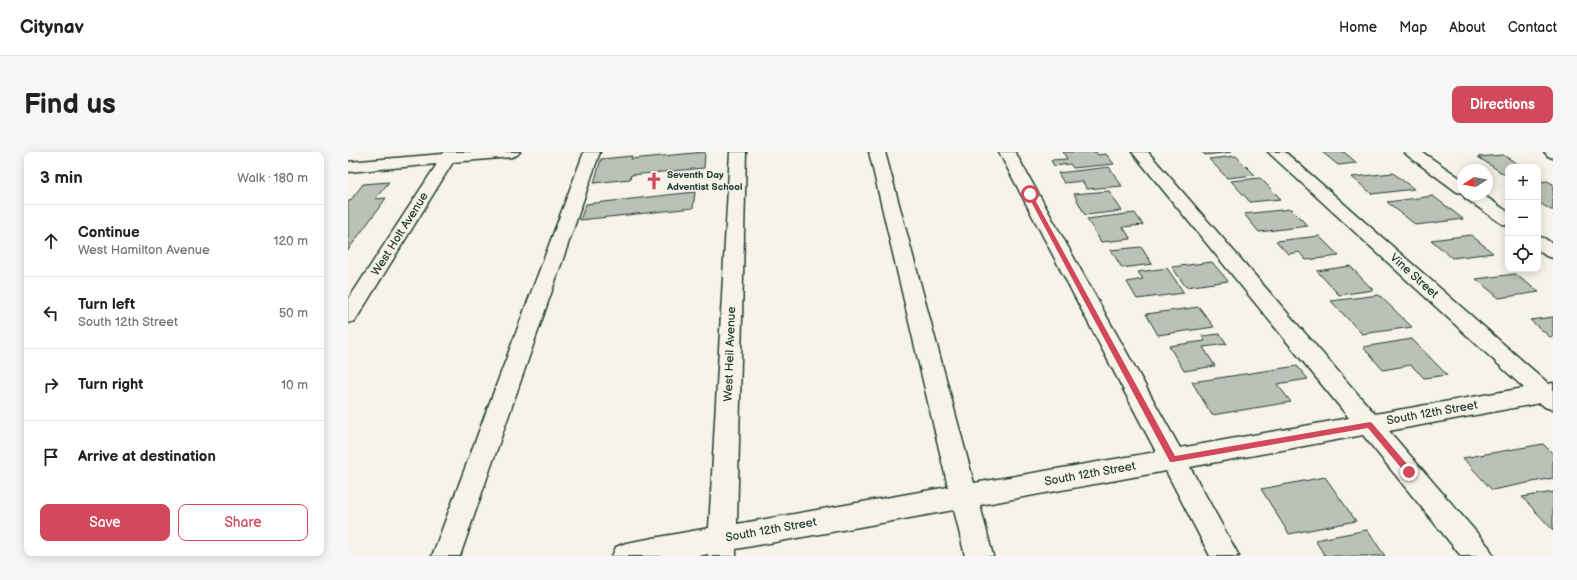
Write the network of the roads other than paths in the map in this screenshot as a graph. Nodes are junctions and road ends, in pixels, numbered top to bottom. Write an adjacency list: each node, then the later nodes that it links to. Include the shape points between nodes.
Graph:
1 (512, 152): 9 (street)
2 (592, 152): 22 (street)
3 (738, 152): 21 (street, West Heil Avenue)
4 (877, 152): 20 (street)
5 (1007, 152): 19 (street)
6 (1140, 152): 18 (street)
7 (1276, 152): 17 (street, Vine Street)
8 (1412, 152): 11 (street)
9 (450, 155): 10 (street); 16 (street, West Holt Avenue)
10 (348, 167)
11 (1457, 184)
12 (1480, 200): 13 (street)
13 (1505, 218)
14 (1541, 244): 15 (street)
15 (1553, 252)
16 (348, 316)
17 (1550, 395): 18 (street, South 12th Street)
18 (1370, 424): 19 (street, South 12th Street); 26 (street)
19 (1173, 459): 20 (street, South 12th Street); 25 (street)
20 (963, 496): 21 (street, South 12th Street); 24 (street)
21 (723, 547): 23 (street, South 12th Street)
22 (446, 556)
23 (626, 556)
24 (979, 556)
25 (1225, 556)
26 (1479, 556)

